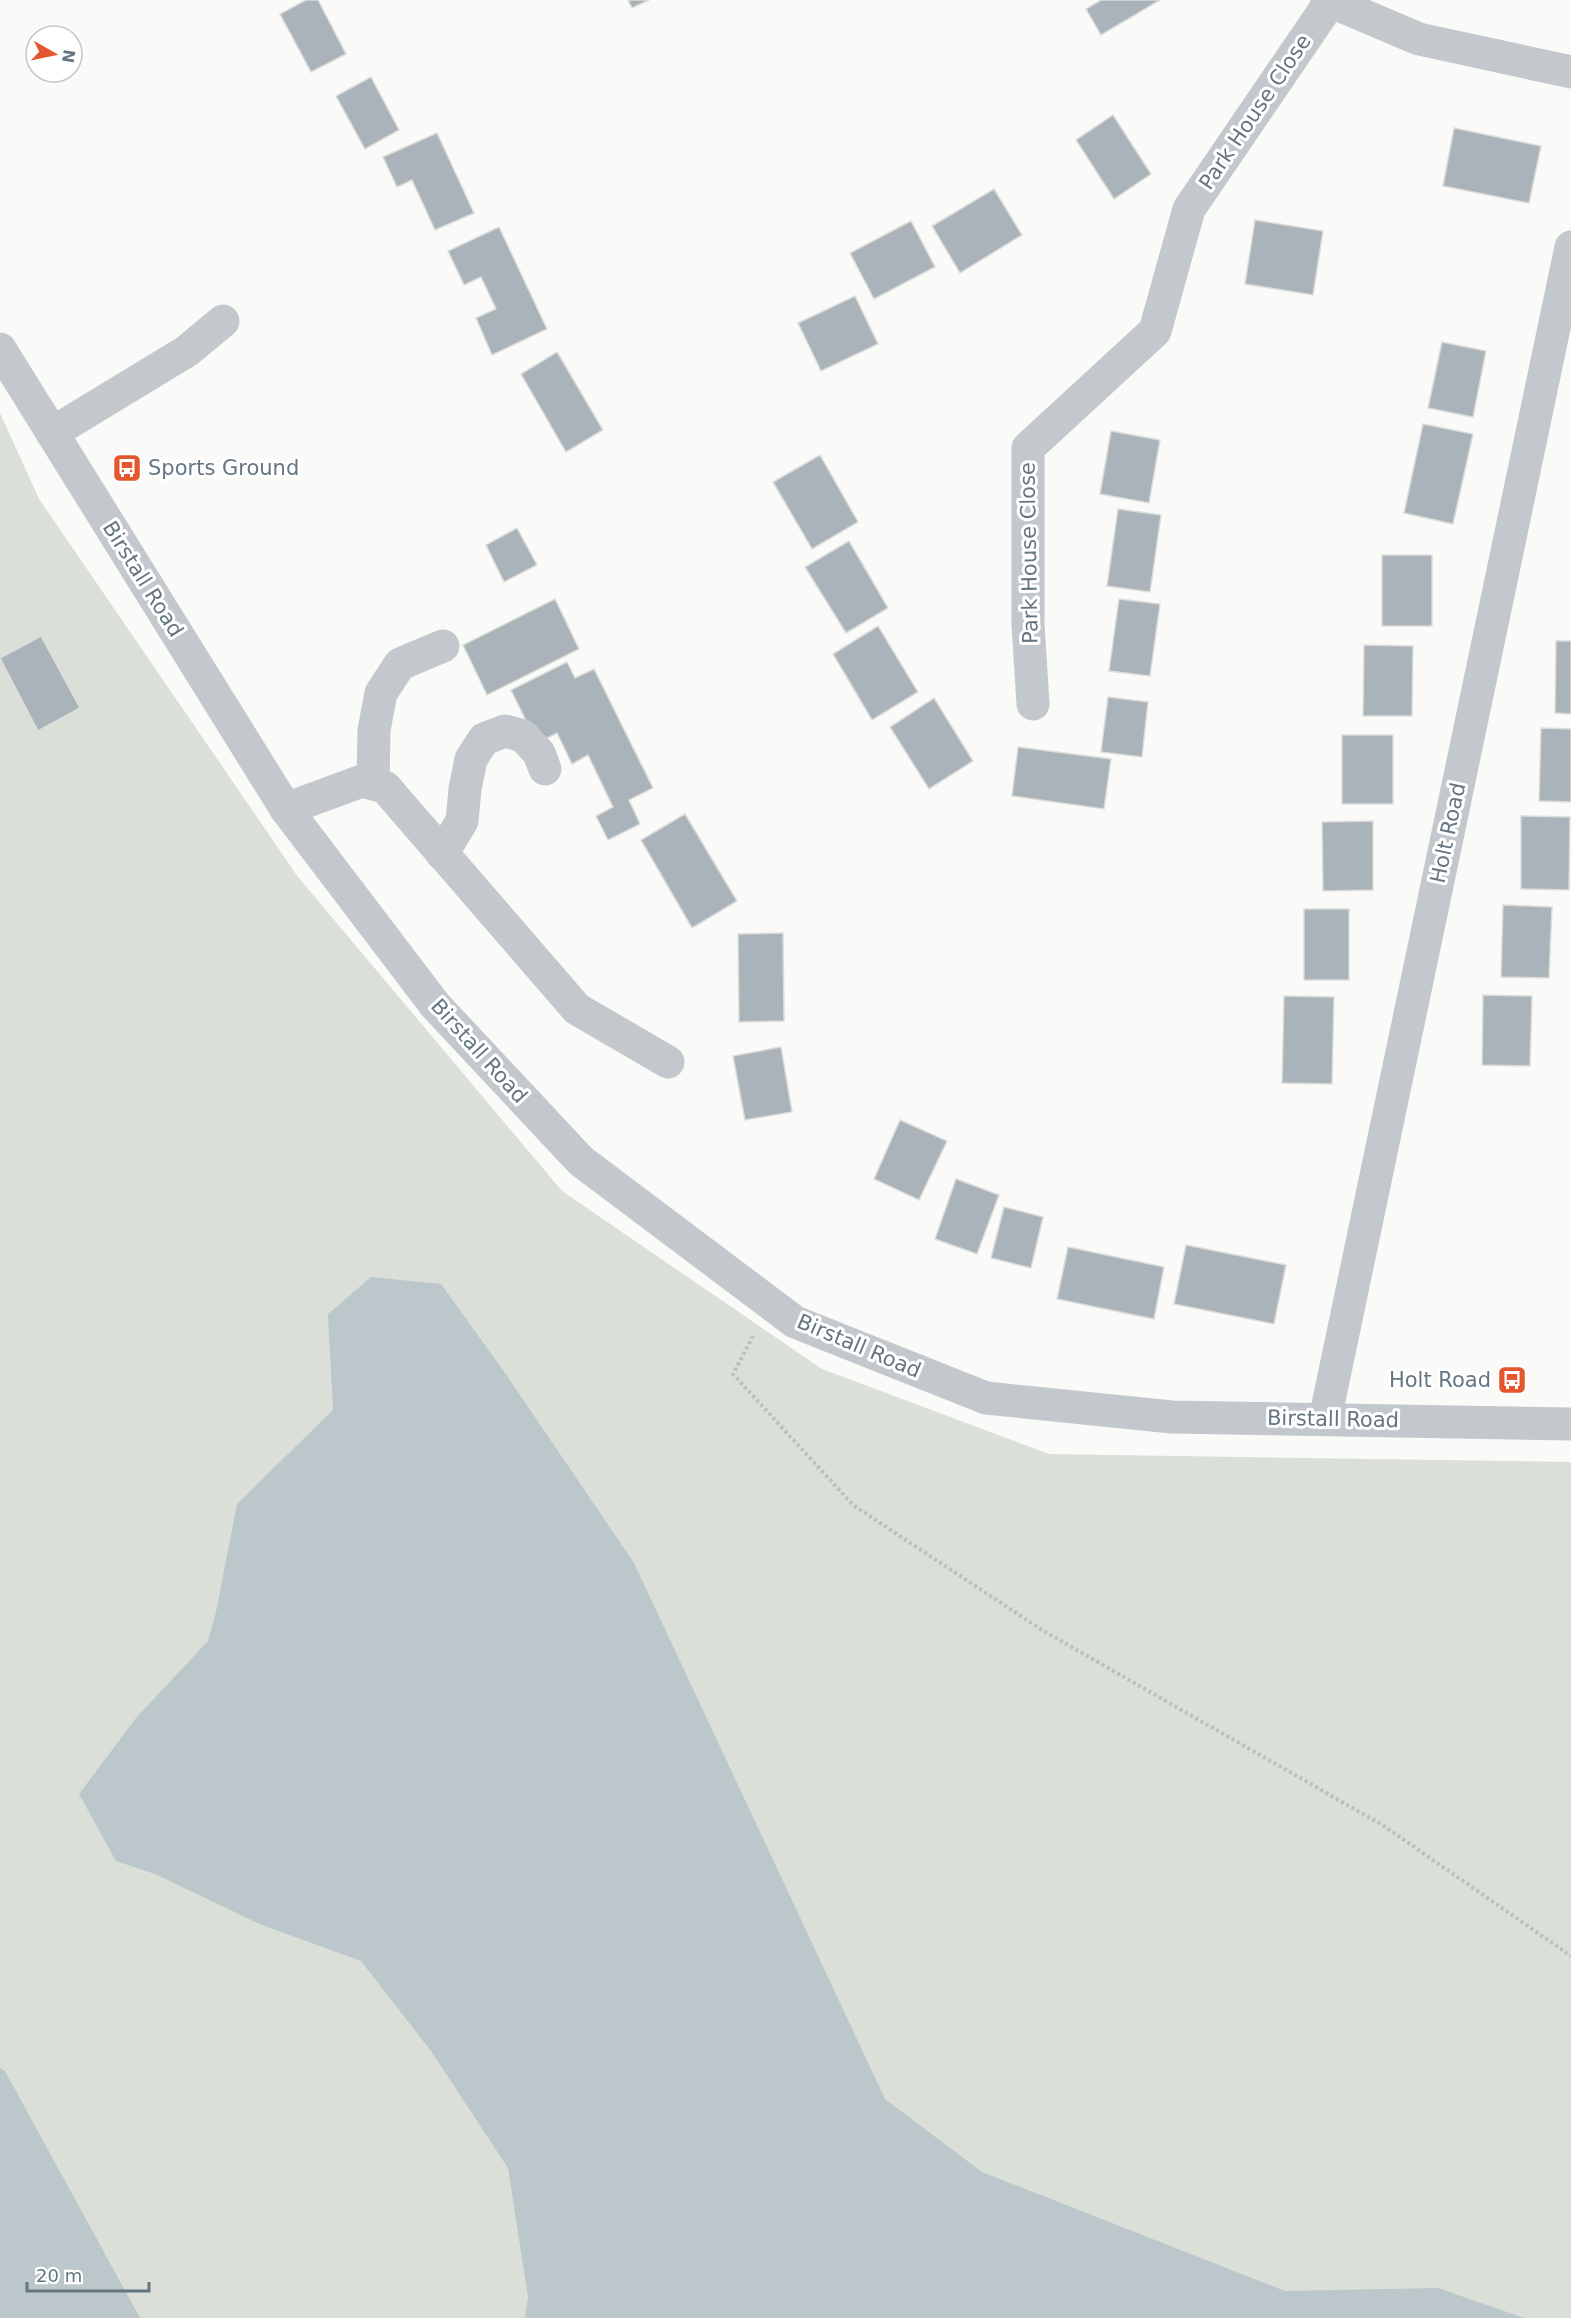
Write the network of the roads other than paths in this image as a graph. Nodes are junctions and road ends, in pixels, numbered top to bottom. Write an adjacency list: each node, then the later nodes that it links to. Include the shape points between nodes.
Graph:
1 (1329, 1): 2 (street, via 1419,39); 8 (street, Park House Close, via 1189,209 1155,331 1028,448)
2 (1571, 72)
3 (1571, 247): 14 (street, Holt Road)
4 (224, 321): 6 (street, via 186,351)
5 (0, 349): 6 (street, Birstall Road)
6 (52, 434): 11 (street, Birstall Road)
7 (443, 646): 10 (street, via 400,664 381,693 374,730)
8 (1033, 704)
9 (545, 769): 12 (street, via 539,753 523,736 505,731 484,740 471,759 462,821)
10 (373, 784): 11 (street, via 362,781); 12 (street, via 385,787)
11 (286, 809): 14 (street, Birstall Road, via 435,1005 580,1161 795,1322 986,1398 1172,1417)
12 (442, 854): 13 (street, via 577,1009)
13 (668, 1062)
14 (1325, 1419): 15 (street, Birstall Road)
15 (1571, 1424)

